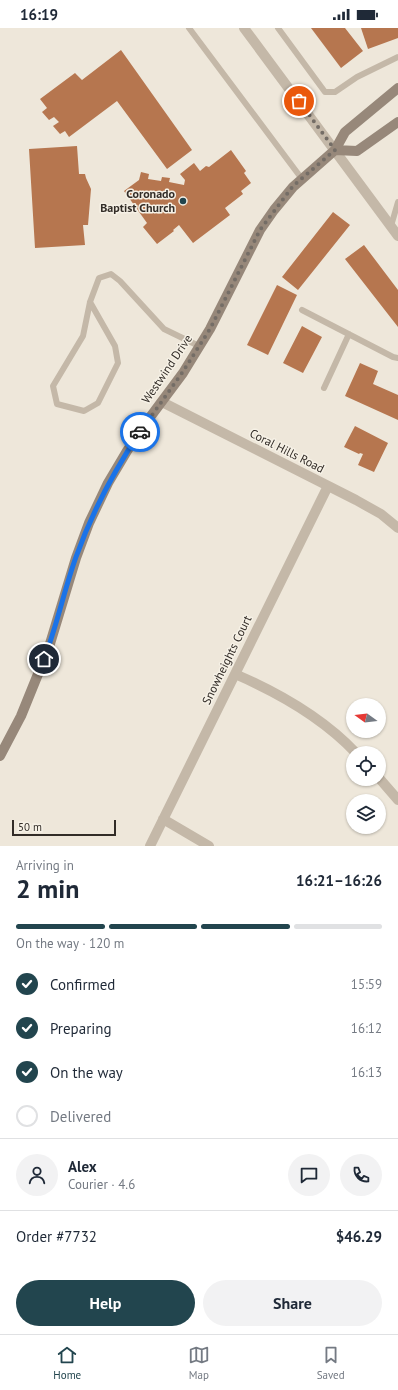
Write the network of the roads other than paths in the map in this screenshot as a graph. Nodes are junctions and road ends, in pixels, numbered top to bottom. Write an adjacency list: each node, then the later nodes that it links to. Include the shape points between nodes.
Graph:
1 (189, 28): 8 (lane)
2 (244, 28): 7 (street)
3 (278, 28): 4 (lane, via 325,92 336,92 357,77)
4 (398, 57)
5 (398, 88): 7 (main road, Westwind Drive, via 345,132)
6 (398, 122): 7 (main road, via 357,151)
7 (335, 150): 8 (main road, Westwind Drive); 10 (street)
8 (302, 179): 15 (main road, Westwind Drive, via 293,186 260,230)
9 (398, 202): 10 (lane)
10 (391, 226): 11 (street)
11 (398, 236)
12 (90, 302): 12 (lane, via 83,336 53,386 57,404 84,412 98,403 118,363 115,346); 15 (lane, via 99,278 111,274 120,280 164,329)
13 (302, 310): 14 (lane)
14 (349, 334): 16 (lane, via 393,358); 17 (lane)
15 (199, 346): 18 (main road, Westwind Drive)
16 (398, 358)
17 (324, 388)
18 (162, 402): 19 (street, Coral Hills Road); 23 (main road, Westwind Drive, via 127,451 89,523 49,647 21,716)
19 (328, 486): 20 (street, Coral Hills Road, via 381,514); 21 (street, Snowheights Court)
20 (398, 528)
21 (235, 674): 22 (street, via 290,702 326,726); 26 (street, Snowheights Court)
22 (348, 746)
23 (0, 756)
24 (386, 786): 25 (street)
25 (398, 800)
26 (163, 819): 27 (street, Snowheights Court); 28 (street)
27 (150, 846)
28 (209, 846)

